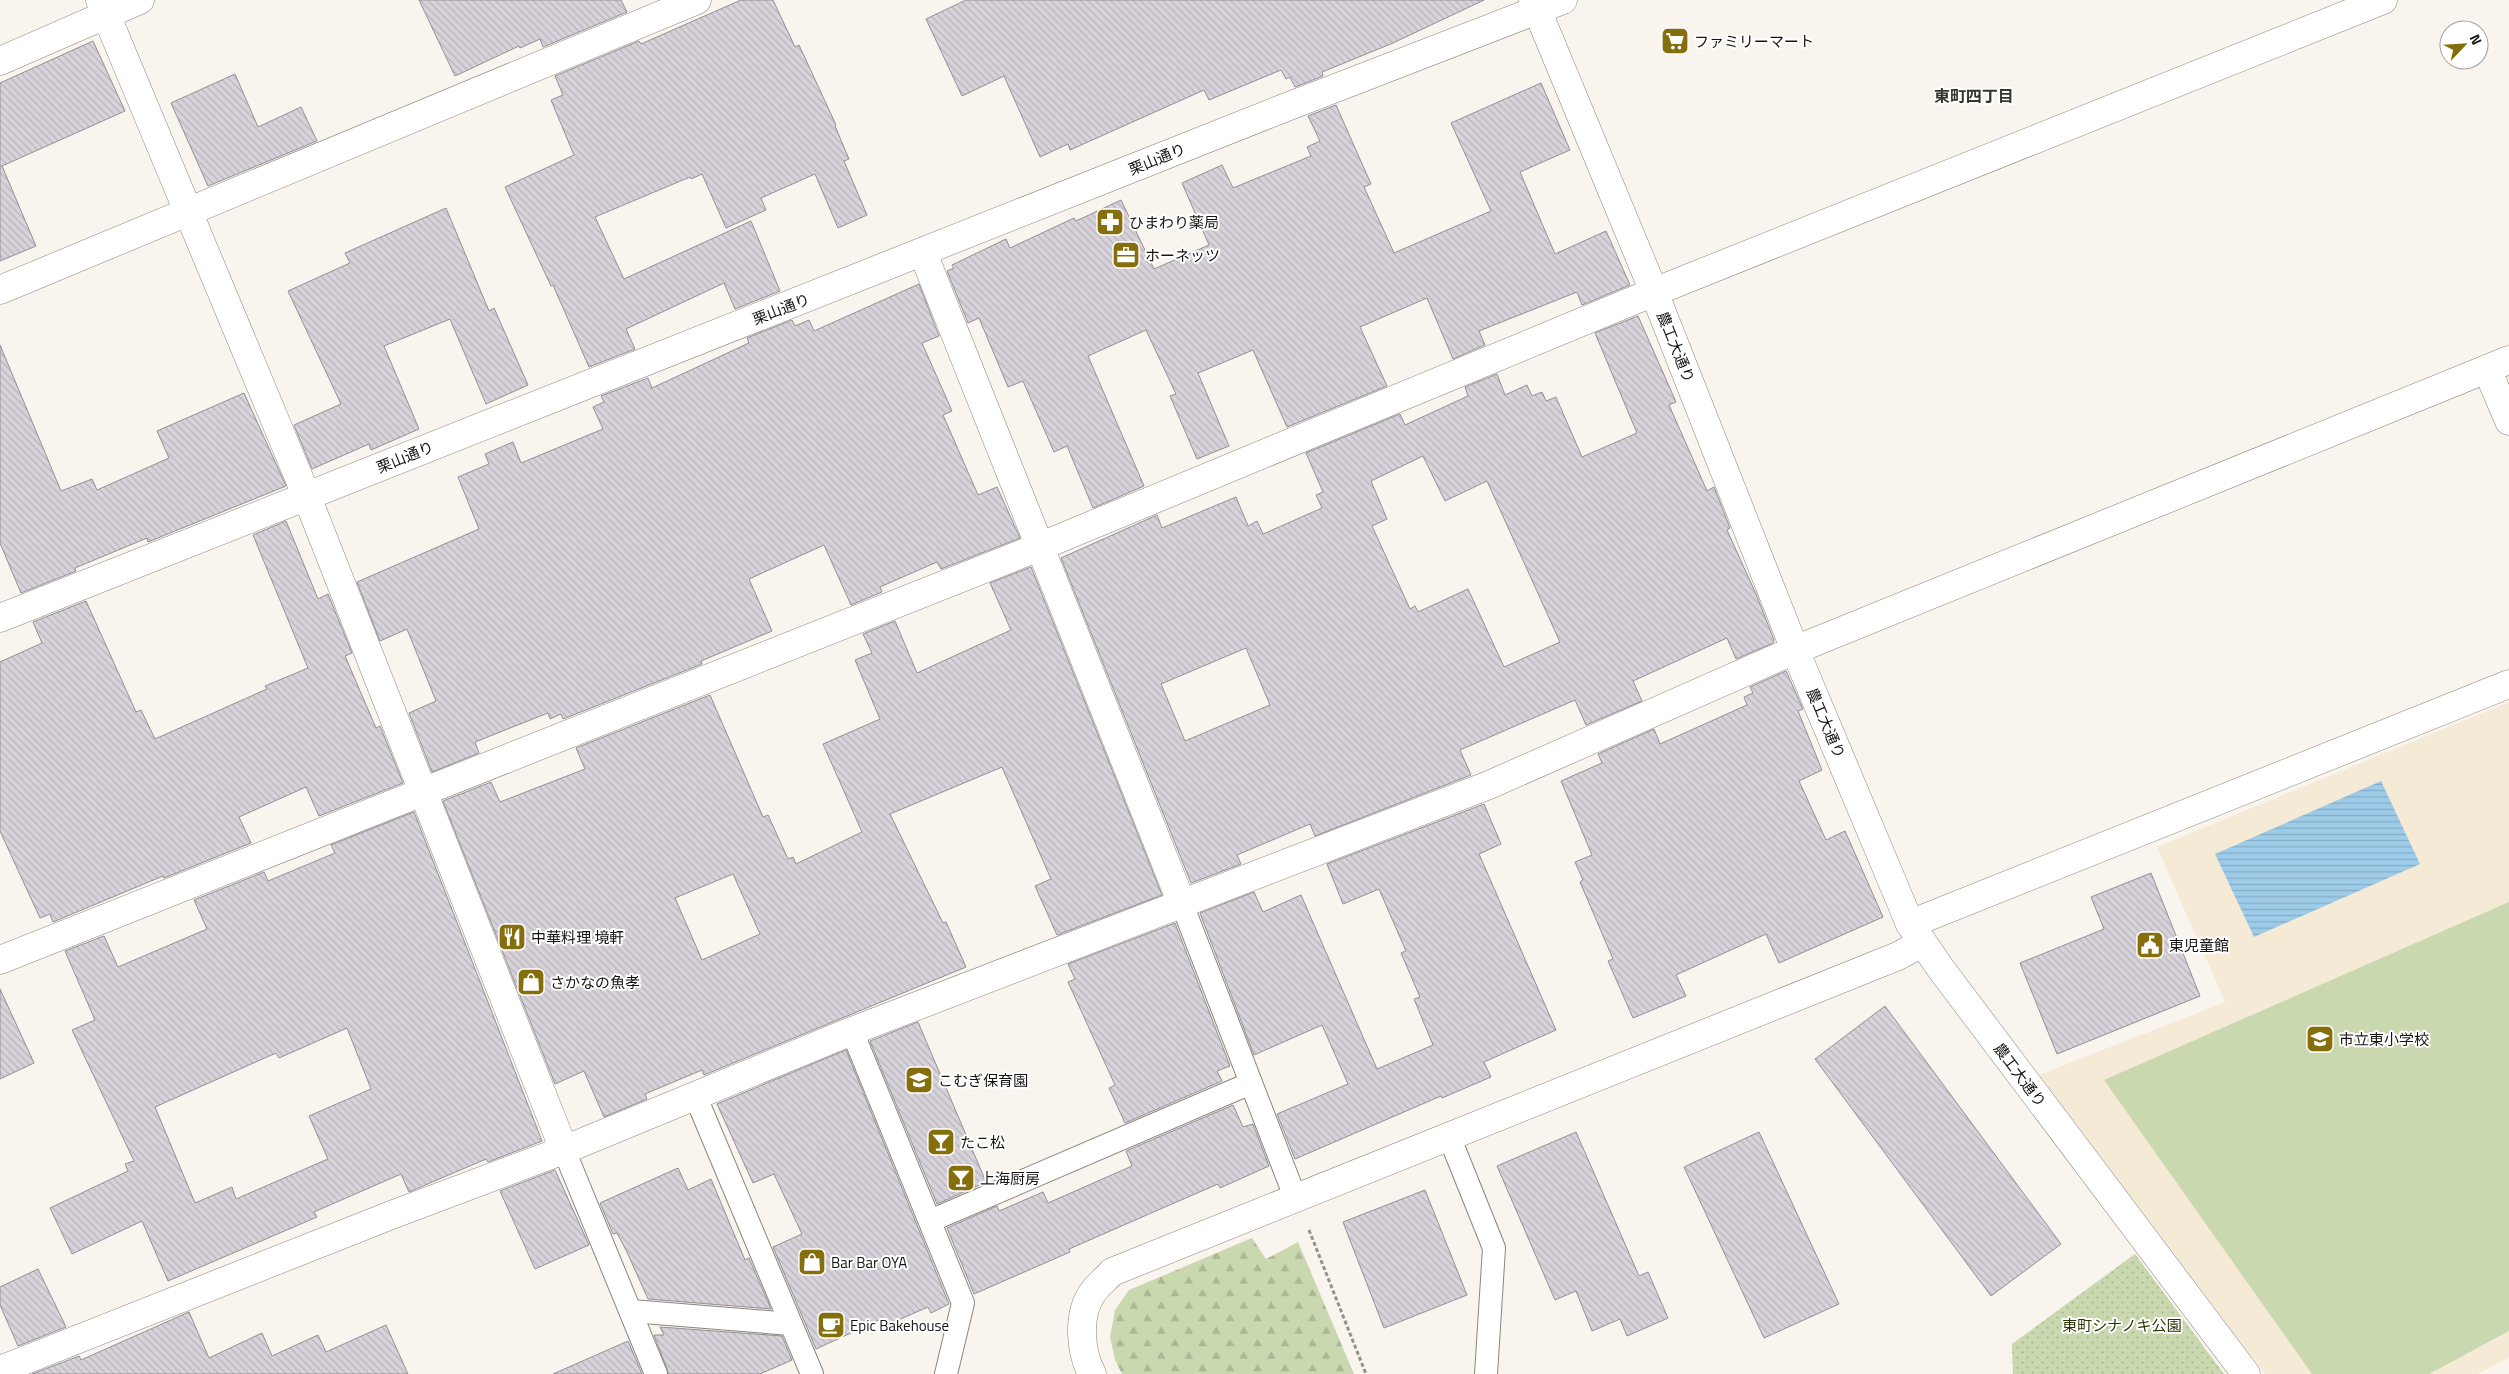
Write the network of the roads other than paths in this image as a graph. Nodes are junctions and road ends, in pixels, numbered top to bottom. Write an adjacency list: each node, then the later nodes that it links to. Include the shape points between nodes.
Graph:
1 (140, 0): 6 (street)
2 (697, 0): 8 (street)
3 (1563, 0): 5 (street, 栗山通り)
4 (2374, 2): 11 (street)
5 (1535, 5): 9 (street, 栗山通り); 11 (street, 農工大通り)
6 (103, 7): 7 (street); 8 (street)
7 (0, 61)
8 (189, 213): 10 (street); 14 (street)
9 (922, 253): 14 (street, 栗山通り); 15 (street)
10 (0, 290)
11 (1654, 292): 15 (street); 17 (street, 農工大通り)
12 (2498, 364): 13 (street); 17 (street)
13 (2509, 420)
14 (307, 497): 16 (street, 栗山通り); 19 (street)
15 (1039, 547): 19 (street); 20 (street)
16 (0, 618)
17 (1795, 650): 20 (street, via 1489,785); 21 (street, 農工大通り)
18 (2509, 684): 21 (street)
19 (423, 792): 22 (street); 27 (street)
20 (1182, 904): 23 (street); 24 (lane)
21 (1916, 934): 26 (street, via 1889,960); 38 (street, 農工大通り)
22 (0, 960)
23 (852, 1031): 25 (street); 29 (lane)
24 (1251, 1083): 28 (lane); 29 (lane)
25 (695, 1096): 27 (street); 31 (lane)
26 (1449, 1136): 28 (street); 37 (lane, via 1494,1248)
27 (564, 1150): 30 (lane); 32 (street)
28 (1296, 1197): 36 (street, via 1112,1272 1093,1291 1084,1310 1082,1331 1086,1362)
29 (930, 1221): 35 (lane, via 963,1303)
30 (631, 1312): 31 (lane); 33 (lane)
31 (791, 1324): 34 (lane)
32 (0, 1370)
33 (656, 1374)
34 (812, 1374)
35 (946, 1374)
36 (1092, 1374)
37 (1486, 1374)
38 (2246, 1374)

